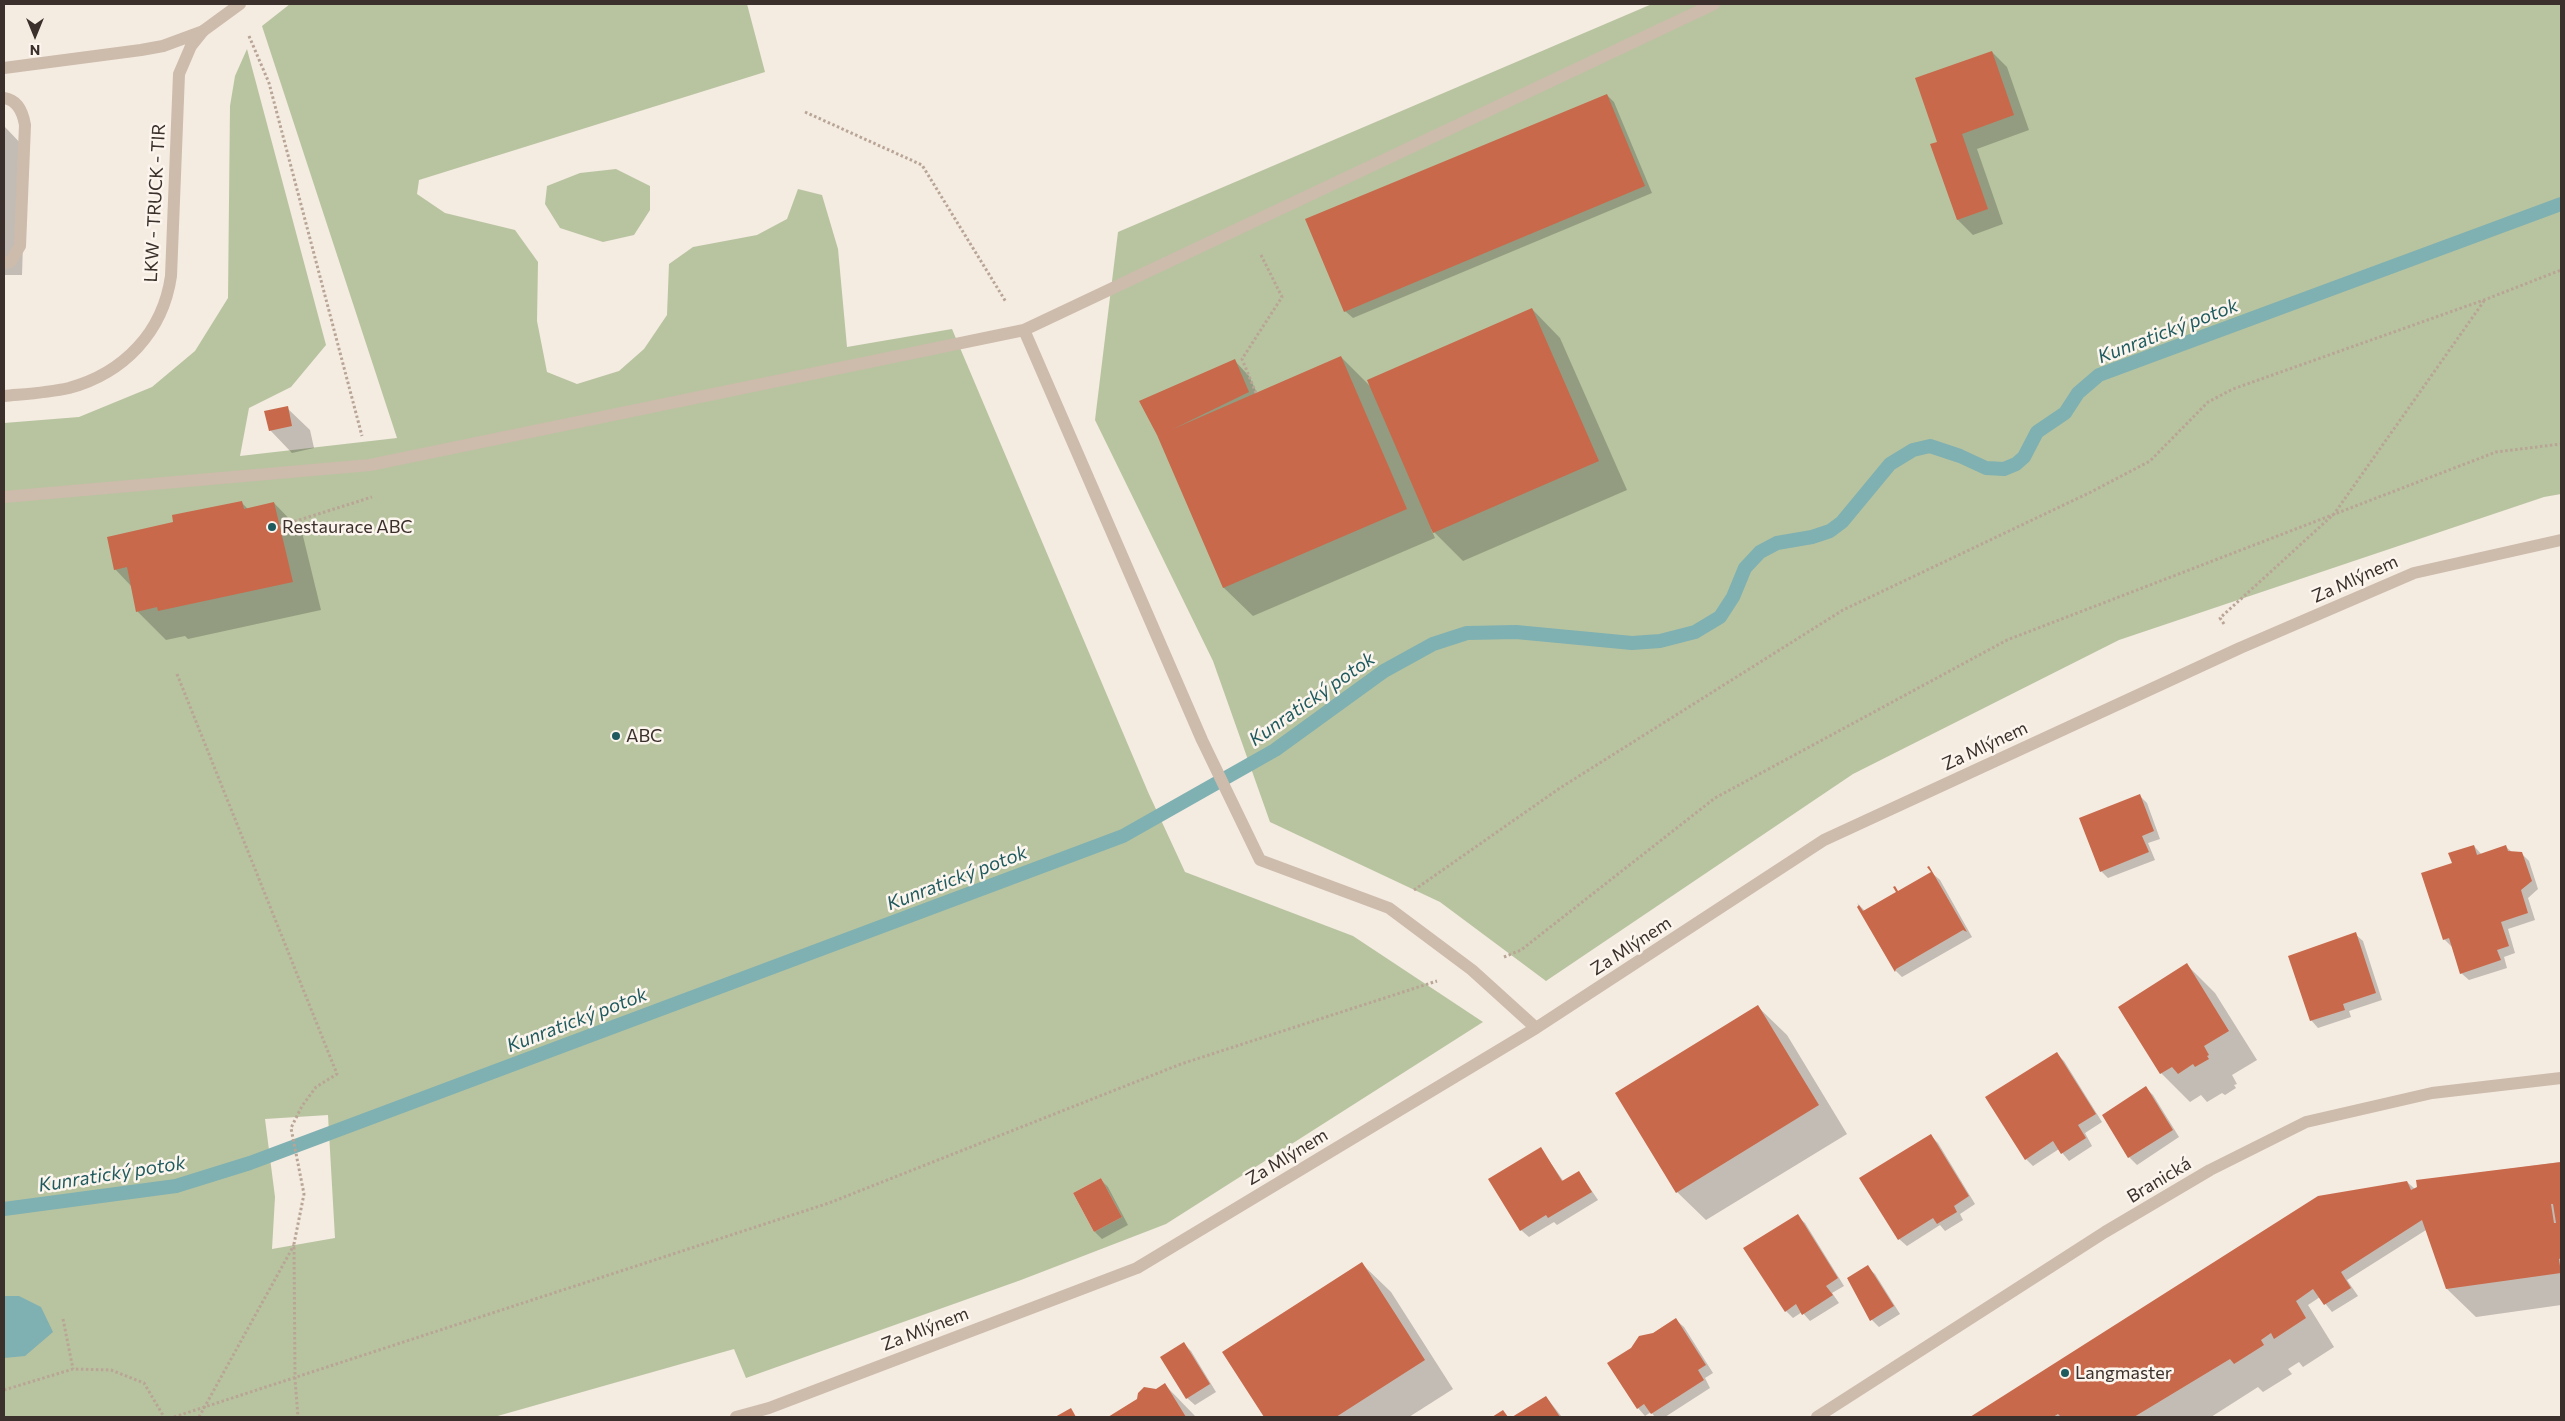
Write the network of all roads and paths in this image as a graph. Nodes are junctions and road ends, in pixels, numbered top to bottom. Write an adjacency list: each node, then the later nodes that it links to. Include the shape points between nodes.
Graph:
1 (240, 4): 4 (street, bridge)
2 (1714, 4): 8 (street)
3 (246, 30): 17 (path, via 269,83)
4 (203, 31): 5 (street, via 163,46); 14 (street, LKW - TRUCK - TIR, via 190,46 180,74 171,276 159,319 143,342 99,376 69,387)
5 (4, 68)
6 (4, 98): 9 (street, via 17,105 25,125 20,246 11,262)
7 (805, 112): 12 (path, via 922,165)
8 (1246, 225): 12 (street); 13 (path, via 1282,297 1242,359)
9 (4, 264)
10 (2561, 270): 11 (path)
11 (2484, 300): 19 (path); 24 (path, via 2233,389 2208,402 2150,461 1844,610 1560,788)
12 (1024, 330): 16 (street); 24 (street, via 1202,740 1260,860)
13 (1256, 393)
14 (4, 396)
15 (2561, 444): 19 (path, via 2496,452)
16 (393, 461): 17 (street); 20 (path, via 392,483 376,496)
17 (370, 465): 18 (street)
18 (4, 497)
19 (2334, 514): 22 (path, via 2220,618); 25 (path, via 2007,640 1716,798 1521,950)
20 (280, 526)
21 (2561, 540): 22 (street, Za Mlýnem, via 2414,573)
22 (2240, 648): 26 (street, Za Mlýnem, via 1824,840)
23 (177, 674): 28 (path, via 337,1074 316,1087 292,1128 304,1194)
24 (1389, 908): 25 (street)
25 (1472, 970): 26 (street); 31 (path, via 1181,1064 829,1203)
26 (1536, 1028): 38 (street, Za Mlýnem, via 1136,1268 768,1408)
27 (2561, 1078): 39 (street, Branická, via 2432,1093 2306,1122 2210,1170 2105,1232)
28 (294, 1244): 31 (path); 33 (path)
29 (63, 1319): 30 (path)
30 (73, 1369): 32 (path); 34 (path, via 111,1370 144,1383)
31 (295, 1379): 33 (path); 37 (path)
32 (4, 1390)
33 (202, 1410): 35 (path); 36 (path)
34 (164, 1417)
35 (174, 1417)
36 (199, 1417)
37 (298, 1417)
38 (736, 1417)
39 (1817, 1417)

